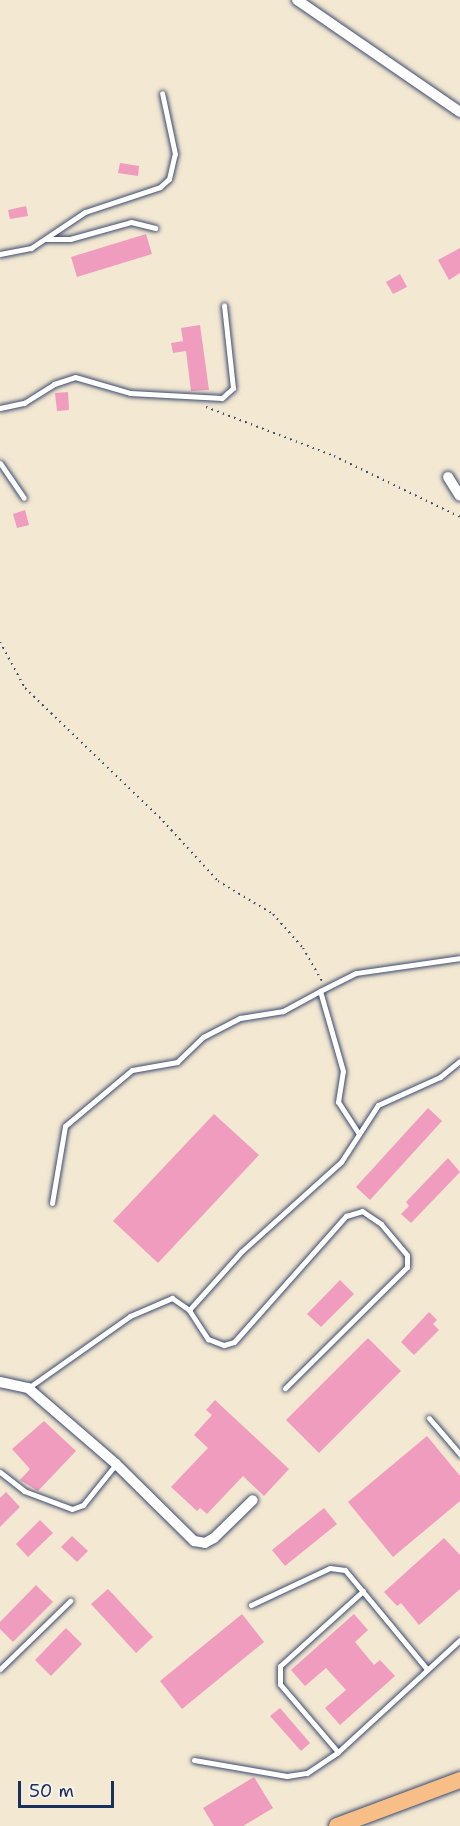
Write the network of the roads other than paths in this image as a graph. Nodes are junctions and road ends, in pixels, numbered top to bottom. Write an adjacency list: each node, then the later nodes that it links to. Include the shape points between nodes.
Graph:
1 (297, 0): 3 (street)
2 (162, 93): 5 (lane, via 176,154 169,179 160,187 86,212)
3 (460, 112)
4 (155, 228): 5 (lane, via 131,222 70,239)
5 (46, 239): 6 (lane, via 31,248)
6 (0, 254)
7 (224, 305): 8 (lane, via 233,388 222,398 130,393 75,377 54,384 24,403)
8 (0, 408)
9 (0, 463): 12 (lane)
10 (448, 477): 11 (street)
11 (460, 496)
12 (24, 498)
13 (460, 958): 14 (lane, via 356,974)
14 (320, 991): 16 (lane, via 343,1071 338,1102); 17 (lane, via 283,1011 240,1018 203,1037 177,1062 132,1070 65,1126)
15 (460, 1061): 16 (lane, via 440,1077 378,1105)
16 (359, 1134): 18 (lane, via 342,1162 241,1252)
17 (52, 1203)
18 (189, 1310): 20 (lane, via 172,1298 155,1302); 21 (lane, via 208,1339 224,1346 234,1342 346,1216 353,1211 371,1216 407,1255 407,1267)
19 (0, 1382): 20 (street)
20 (28, 1388): 24 (street)
21 (285, 1388)
22 (429, 1418): 23 (lane)
23 (460, 1454)
24 (116, 1464): 25 (lane, via 83,1504 72,1509 24,1491); 26 (street, via 194,1541 205,1543 214,1538)
25 (0, 1472)
26 (253, 1500)
27 (363, 1591): 29 (lane, via 345,1570 330,1568); 32 (lane); 33 (lane, via 280,1666 280,1684)
28 (70, 1601): 31 (lane)
29 (251, 1605)
30 (460, 1640): 32 (lane)
31 (0, 1669)
32 (428, 1670): 33 (lane)
33 (338, 1752): 34 (lane, via 307,1773 287,1776)
34 (194, 1760)
35 (460, 1780): 36 (main road)
36 (337, 1826)

